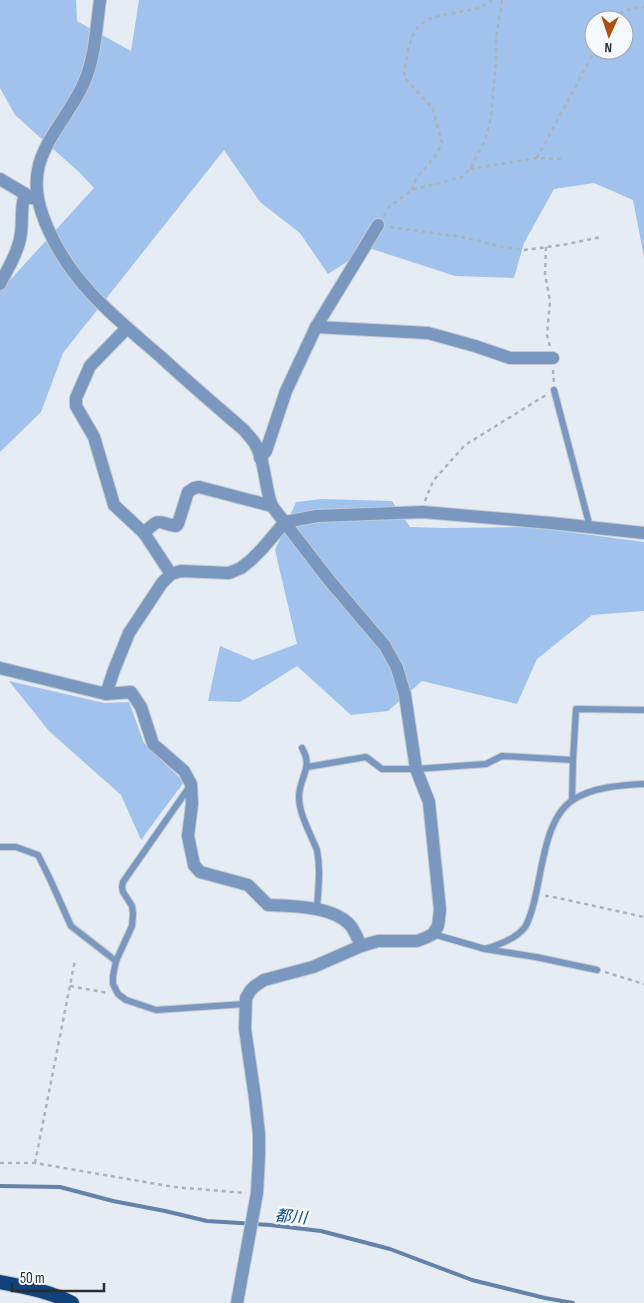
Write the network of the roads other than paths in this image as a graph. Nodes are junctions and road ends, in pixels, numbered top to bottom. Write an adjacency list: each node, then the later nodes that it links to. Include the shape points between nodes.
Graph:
1 (100, 0): 4 (street, via 93,51 82,88 39,165)
2 (0, 180): 3 (street)
3 (25, 194): 4 (street); 6 (street, via 22,234 17,252)
4 (38, 201): 8 (street, via 56,247 71,270 92,296)
5 (378, 225): 7 (street)
6 (0, 284)
7 (316, 327): 9 (street, via 428,334 510,358); 11 (street, via 286,391 266,451)
8 (127, 328): 11 (street, via 244,430); 15 (street, via 90,366 76,398 76,406 94,438 114,505)
9 (552, 358)
10 (554, 390): 14 (lane)
11 (260, 458): 12 (street)
12 (272, 506): 13 (street); 15 (street, via 194,488 188,492 176,526 158,522)
13 (285, 522): 14 (street, via 317,516 423,512); 17 (street, via 241,568 229,573 181,571); 24 (street, via 385,646 397,668 405,695)
14 (590, 528): 16 (street)
15 (144, 532): 17 (street)
16 (644, 533)
17 (171, 574): 19 (street, via 129,634)
18 (0, 668): 19 (street)
19 (106, 694): 25 (street, via 131,692 141,707 154,744 184,771)
20 (644, 710): 22 (lane, via 576,709)
21 (302, 748): 23 (lane, via 307,755)
22 (573, 760): 24 (lane, via 502,756 486,764); 27 (lane)
23 (307, 766): 24 (lane, via 366,758 382,770); 29 (lane, via 299,797 319,857)
24 (416, 769): 30 (street, via 429,802 440,910 438,926)
25 (191, 784): 29 (street, via 188,836 194,865 200,872 248,885 268,905); 33 (lane, via 123,882 123,892 132,906 132,926)
26 (644, 784): 27 (lane, via 616,786)
27 (572, 800): 32 (lane, via 554,822 536,897 525,927 508,940)
28 (0, 847): 33 (lane, via 16,847 38,855 71,926)
29 (317, 909): 31 (street, via 343,919 351,926)
30 (433, 934): 31 (street, via 417,941 378,941); 32 (lane)
31 (361, 946): 35 (street, via 313,967 264,980 250,991)
32 (484, 948): 34 (lane)
33 (116, 961): 35 (lane, via 113,984 126,1000 156,1010)
34 (598, 970)
35 (245, 1004): 38 (street, via 245,1029 259,1134 257,1194)
36 (0, 1282): 37 (highway, via 44,1291)
37 (72, 1303)
38 (238, 1303)

